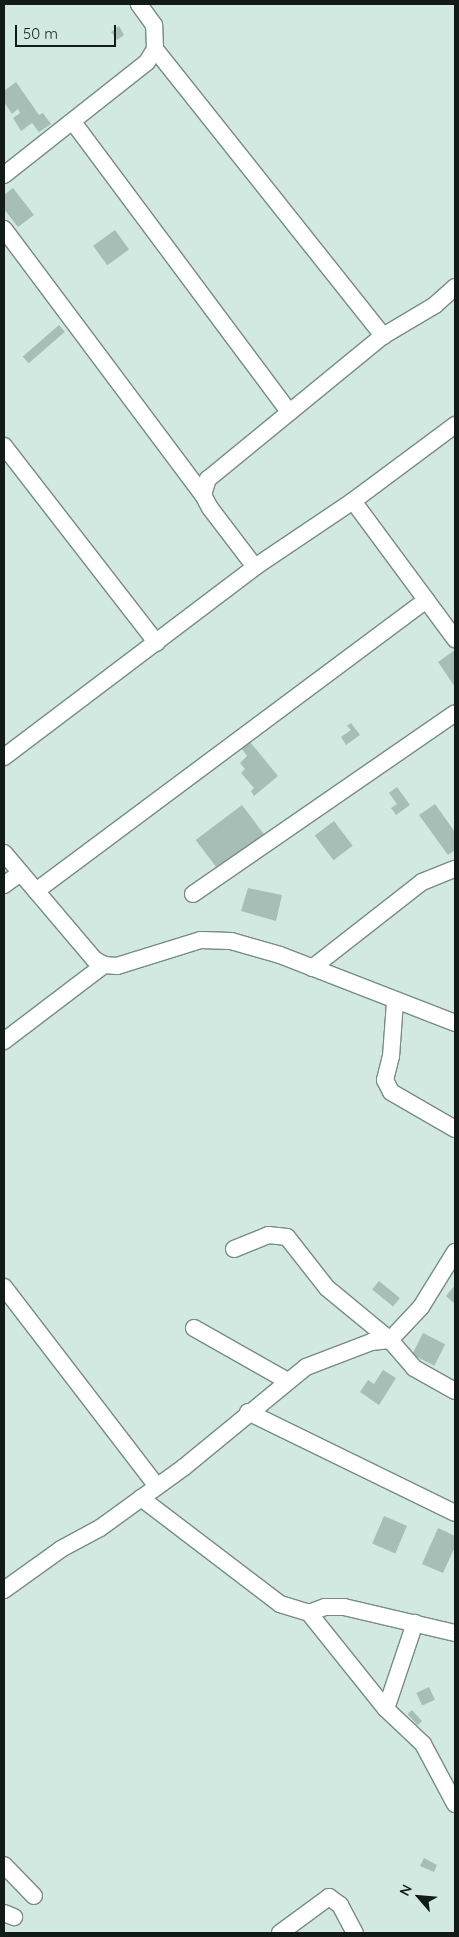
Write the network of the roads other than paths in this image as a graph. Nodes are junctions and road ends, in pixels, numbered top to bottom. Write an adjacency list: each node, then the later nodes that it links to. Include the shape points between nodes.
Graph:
1 (139, 4): 2 (street, via 154,25)
2 (155, 49): 3 (street, via 147,62); 7 (street)
3 (73, 122): 4 (street); 8 (street)
4 (4, 175)
5 (4, 229): 11 (street)
6 (455, 287): 7 (street, via 435,305)
7 (383, 336): 8 (street)
8 (288, 412): 11 (street, via 208,479)
9 (455, 425): 12 (street)
10 (4, 446): 16 (street)
11 (203, 495): 13 (street)
12 (353, 501): 13 (street); 14 (street)
13 (255, 567): 16 (street)
14 (426, 600): 15 (street); 23 (street)
15 (455, 639)
16 (157, 642): 18 (street)
17 (455, 712): 24 (street)
18 (4, 757)
19 (4, 853): 21 (street)
20 (455, 869): 26 (street, via 422,882)
21 (19, 874): 22 (street); 23 (street)
22 (4, 885)
23 (36, 891): 25 (street, via 94,959)
24 (193, 894)
25 (104, 965): 26 (street, via 117,966 201,940 231,941); 29 (street)
26 (312, 968): 27 (street)
27 (395, 1002): 28 (street); 30 (street, via 391,1056 385,1080 392,1092)
28 (455, 1023)
29 (4, 1041)
30 (455, 1130)
31 (234, 1249): 35 (street, via 268,1235 287,1237 328,1288)
32 (455, 1252): 35 (street, via 421,1307)
33 (4, 1287): 39 (street)
34 (194, 1328): 36 (street)
35 (390, 1340): 36 (street, via 371,1342 306,1366); 37 (street, via 414,1368)
36 (286, 1380): 38 (street)
37 (455, 1391)
38 (248, 1412): 39 (street, via 183,1468); 41 (street)
39 (156, 1486): 40 (street)
40 (141, 1498): 42 (street); 43 (street, via 280,1604)
41 (455, 1513)
42 (4, 1590)
43 (309, 1613): 44 (street, via 325,1607 344,1607); 46 (street)
44 (414, 1623): 45 (street); 46 (street)
45 (455, 1634)
46 (386, 1709): 47 (street, via 423,1744)
47 (455, 1804)
48 (4, 1865): 49 (street)
49 (34, 1896)
50 (280, 1933): 51 (street, via 329,1898 340,1904)
51 (355, 1933)

